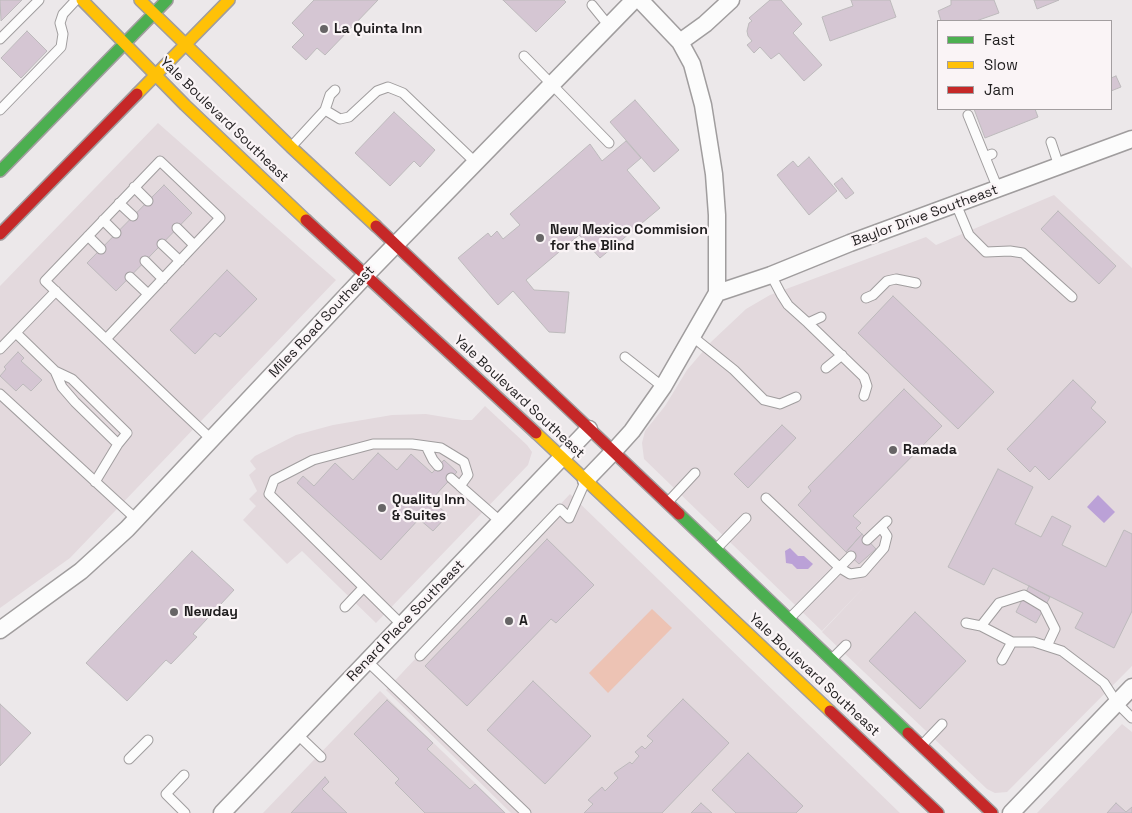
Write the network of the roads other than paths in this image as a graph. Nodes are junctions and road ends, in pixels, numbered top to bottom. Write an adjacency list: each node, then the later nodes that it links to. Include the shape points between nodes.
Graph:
1 (39, 0): 13 (lane)
2 (76, 0): 21 (lane, via 63,14 61,46)
3 (82, 0): 15 (main road, Yale Boulevard Southeast)
4 (140, 0): 11 (main road, Yale Boulevard Southeast)
5 (166, 0): 11 (main road)
6 (229, 0): 16 (main road)
7 (634, 0): 12 (street, Miles Road Southeast)
8 (640, 0): 14 (street)
9 (731, 0): 14 (street)
10 (592, 5): 12 (lane)
11 (154, 14): 15 (main road); 16 (main road, Yale Boulevard Southeast)
12 (609, 26): 19 (street, Miles Road Southeast)
13 (0, 38)
14 (680, 42): 54 (street, via 692,64 703,105 714,174)
15 (124, 44): 18 (main road, Yale Boulevard Southeast); 30 (main road)
16 (186, 45): 18 (main road); 27 (main road, Yale Boulevard Southeast)
17 (524, 56): 19 (lane)
18 (156, 76): 40 (main road); 49 (main road, Yale Boulevard Southeast)
19 (553, 83): 26 (lane); 28 (street, Miles Road Southeast)
20 (335, 90): 22 (lane)
21 (0, 110)
22 (325, 110): 27 (lane); 28 (lane, via 340,118 349,117 377,92 388,88 403,93)
23 (968, 115): 32 (lane, via 988,155)
24 (1051, 142): 29 (lane)
25 (1131, 142): 29 (street, Baylor Drive Southeast)
26 (609, 143)
27 (291, 147): 43 (main road, Yale Boulevard Southeast)
28 (476, 163): 43 (street, Miles Road Southeast)
29 (1059, 166): 32 (street, Baylor Drive Southeast)
30 (0, 171)
31 (134, 187): 33 (lane); 34 (lane); 44 (lane, via 160,161 220,218)
32 (998, 189): 35 (street, Baylor Drive Southeast)
33 (148, 201)
34 (119, 203): 36 (lane); 37 (lane)
35 (956, 204): 48 (street, Baylor Drive Southeast); 56 (lane, via 969,235 986,252 1023,253)
36 (133, 216)
37 (103, 220): 39 (lane); 41 (lane)
38 (177, 228): 44 (lane)
39 (116, 233)
40 (0, 234)
41 (88, 236): 45 (lane); 53 (lane, via 45,281)
42 (162, 244): 47 (lane)
43 (396, 244): 49 (street, Miles Road Southeast); 72 (main road, Yale Boulevard Southeast)
44 (194, 245): 47 (lane)
45 (100, 249)
46 (145, 261): 51 (lane)
47 (180, 261): 51 (lane)
48 (771, 275): 54 (street, Baylor Drive Southeast); 59 (lane, via 788,305)
49 (365, 276): 73 (street, Miles Road Southeast); 77 (main road, Yale Boulevard Southeast)
50 (130, 277): 55 (lane)
51 (163, 278): 55 (lane)
52 (916, 283): 57 (lane, via 896,279 887,281 874,295)
53 (56, 291): 60 (lane); 62 (lane)
54 (717, 293): 61 (street)
55 (148, 294): 62 (lane)
56 (1072, 297)
57 (866, 298)
58 (820, 317): 59 (lane)
59 (808, 323): 64 (lane)
60 (16, 333): 63 (lane); 67 (lane)
61 (693, 337): 68 (street); 71 (lane, via 734,370 764,400 780,404)
62 (106, 339): 73 (lane)
63 (0, 349)
64 (842, 355): 66 (lane); 70 (lane, via 864,377 867,386)
65 (625, 358): 68 (lane)
66 (826, 368)
67 (55, 371): 74 (lane, via 62,387); 74 (lane, via 72,379 127,433)
68 (663, 387): 76 (street)
69 (0, 394): 82 (lane)
70 (864, 396)
71 (796, 397)
72 (589, 429): 76 (main road, Yale Boulevard Southeast); 77 (street, Renard Place Southeast)
73 (211, 439): 87 (street, Miles Road Southeast)
74 (118, 444): 82 (lane)
75 (426, 446): 78 (lane); 83 (lane, via 442,448 464,462 468,475); 93 (lane, via 373,444 313,460 274,480 269,494)
76 (613, 452): 81 (street); 85 (main road, Yale Boulevard Southeast)
77 (562, 457): 81 (main road, Yale Boulevard Southeast); 88 (street, Renard Place Southeast)
78 (438, 466)
79 (695, 473): 85 (lane)
80 (451, 478): 83 (lane)
81 (586, 480): 103 (lane, via 570,518 560,509); 120 (main road, Yale Boulevard Southeast)
82 (95, 482): 87 (lane)
83 (460, 486): 88 (lane)
84 (766, 498): 92 (lane)
85 (666, 503): 90 (main road, Yale Boulevard Southeast)
86 (746, 518): 90 (lane)
87 (136, 519): 99 (street, Miles Road Southeast, via 81,571)
88 (501, 522): 97 (street, Renard Place Southeast)
89 (867, 540): 92 (lane, via 884,524 887,536 884,548 863,572 850,574)
90 (716, 550): 95 (main road, Yale Boulevard Southeast)
91 (851, 556): 92 (lane)
92 (840, 568): 95 (lane)
93 (363, 588): 94 (lane); 97 (lane)
94 (344, 607)
95 (789, 619): 104 (main road, Yale Boulevard Southeast)
96 (966, 623): 98 (lane)
97 (402, 625): 106 (street, Renard Place Southeast)
98 (981, 626): 100 (lane); 102 (lane, via 999,603 1024,595 1044,608 1055,629)
99 (0, 630)
100 (1012, 642): 102 (lane); 105 (lane)
101 (846, 645): 104 (lane)
102 (1047, 646): 108 (lane, via 1062,651 1104,683)
103 (420, 656)
104 (832, 659): 113 (main road, Yale Boulevard Southeast)
105 (1002, 660)
106 (367, 661): 111 (street, Renard Place Southeast); 119 (lane)
107 (1132, 688): 108 (street)
108 (1117, 703): 109 (lane); 122 (street)
109 (1132, 718)
110 (942, 724): 113 (lane)
111 (297, 734): 114 (lane); 118 (street, Renard Place Southeast)
112 (148, 740): 115 (lane)
113 (922, 746): 121 (main road, Yale Boulevard Southeast)
114 (321, 757)
115 (130, 759)
116 (184, 775): 117 (lane, via 166,794)
117 (185, 813)
118 (222, 813)
119 (526, 813)
120 (938, 813)
121 (992, 813)
122 (1011, 813)

